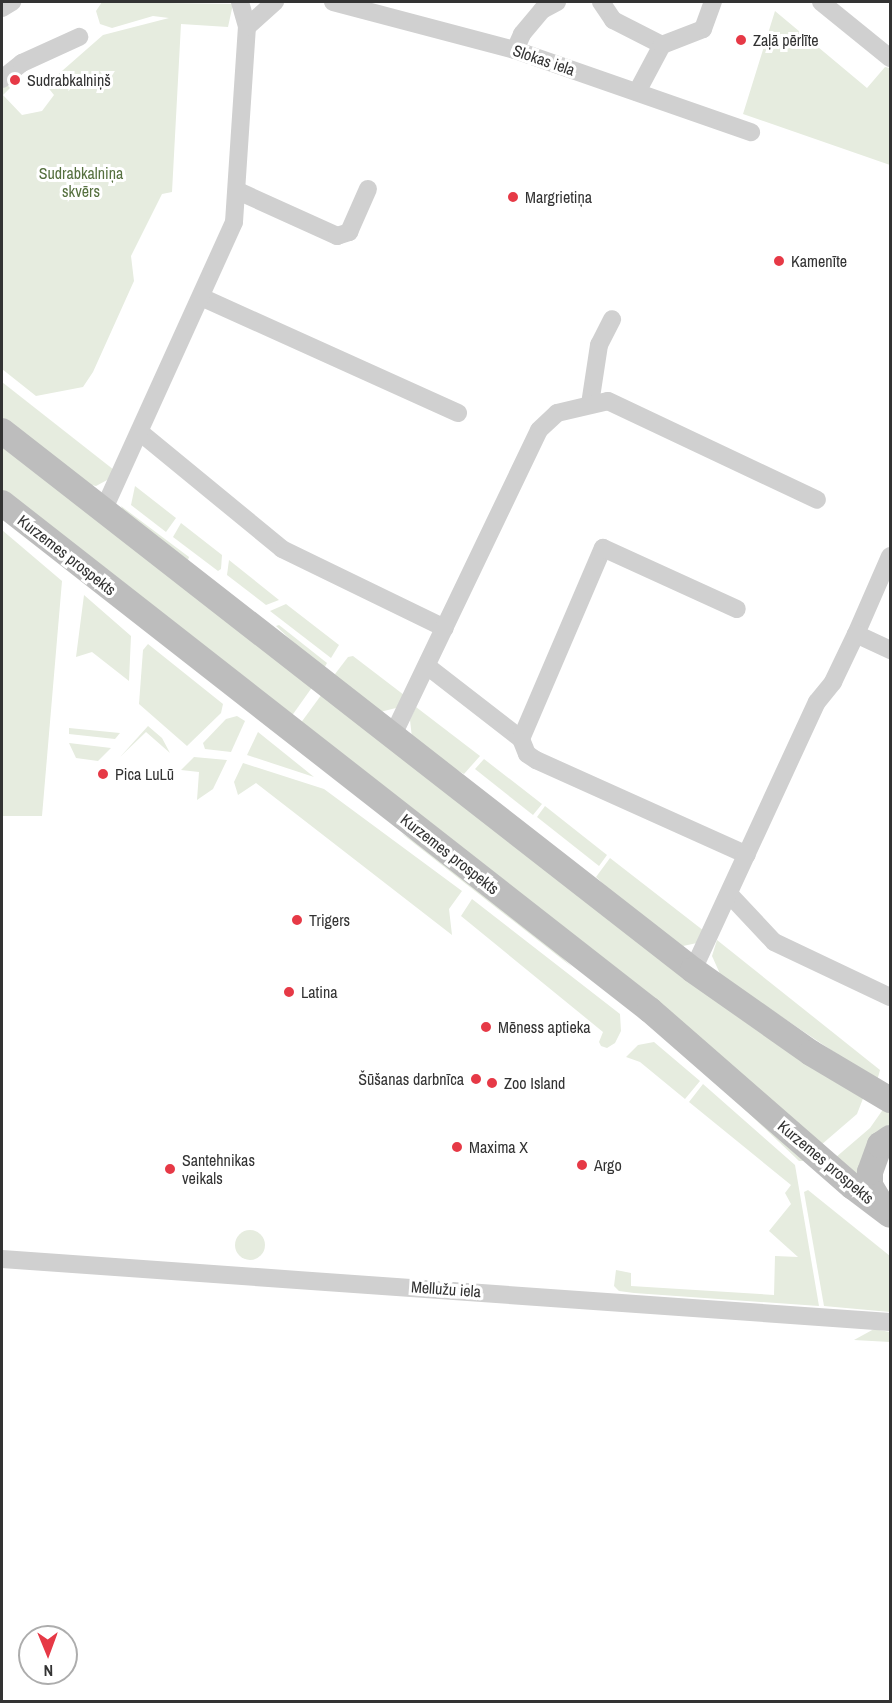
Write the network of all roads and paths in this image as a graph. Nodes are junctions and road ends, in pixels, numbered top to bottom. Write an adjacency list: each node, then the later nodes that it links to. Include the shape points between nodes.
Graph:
1 (12, 2): 9 (street)
2 (240, 2): 10 (street)
3 (275, 2): 10 (street)
4 (333, 2): 13 (street, Slokas iela)
5 (557, 2): 13 (street, via 542,10 522,34)
6 (601, 2): 12 (street, via 613,20)
7 (713, 2): 12 (street, via 704,29)
8 (821, 2): 14 (street)
9 (2, 8)
10 (247, 27): 19 (street)
11 (80, 37): 15 (street, via 22,63)
12 (662, 45): 16 (street)
13 (515, 50): 16 (street, Slokas iela)
14 (891, 58)
15 (2, 79)
16 (637, 92): 17 (street, Slokas iela)
17 (751, 132)
18 (368, 189): 19 (street, via 349,232 337,236)
19 (238, 191): 20 (street, via 234,222)
20 (201, 297): 23 (street); 25 (street)
21 (612, 319): 22 (street, via 599,345)
22 (590, 404): 26 (street, via 608,401); 31 (street, via 557,413 539,429)
23 (458, 414)
24 (2, 431): 28 (main road)
25 (141, 433): 28 (street); 31 (street, via 282,549)
26 (817, 500)
27 (2, 503): 43 (main road, Kurzemes prospekts, via 650,1010 853,1187)
28 (103, 511): 35 (main road)
29 (891, 556): 32 (street)
30 (737, 609): 36 (street, via 603,548)
31 (445, 628): 34 (street)
32 (856, 634): 33 (street); 37 (street, via 832,682 817,702)
33 (891, 650)
34 (427, 666): 35 (street); 36 (street)
35 (392, 737): 39 (main road)
36 (521, 739): 37 (street, via 527,754 536,760)
37 (747, 855): 38 (street)
38 (729, 894): 39 (street); 40 (street, via 774,942)
39 (693, 970): 41 (main road, via 811,1053)
40 (891, 997)
41 (891, 1100)
42 (891, 1138): 43 (main road, via 880,1145 870,1172 870,1185)
43 (887, 1212)
44 (2, 1259): 45 (street, Mellužu iela)
45 (891, 1322)

